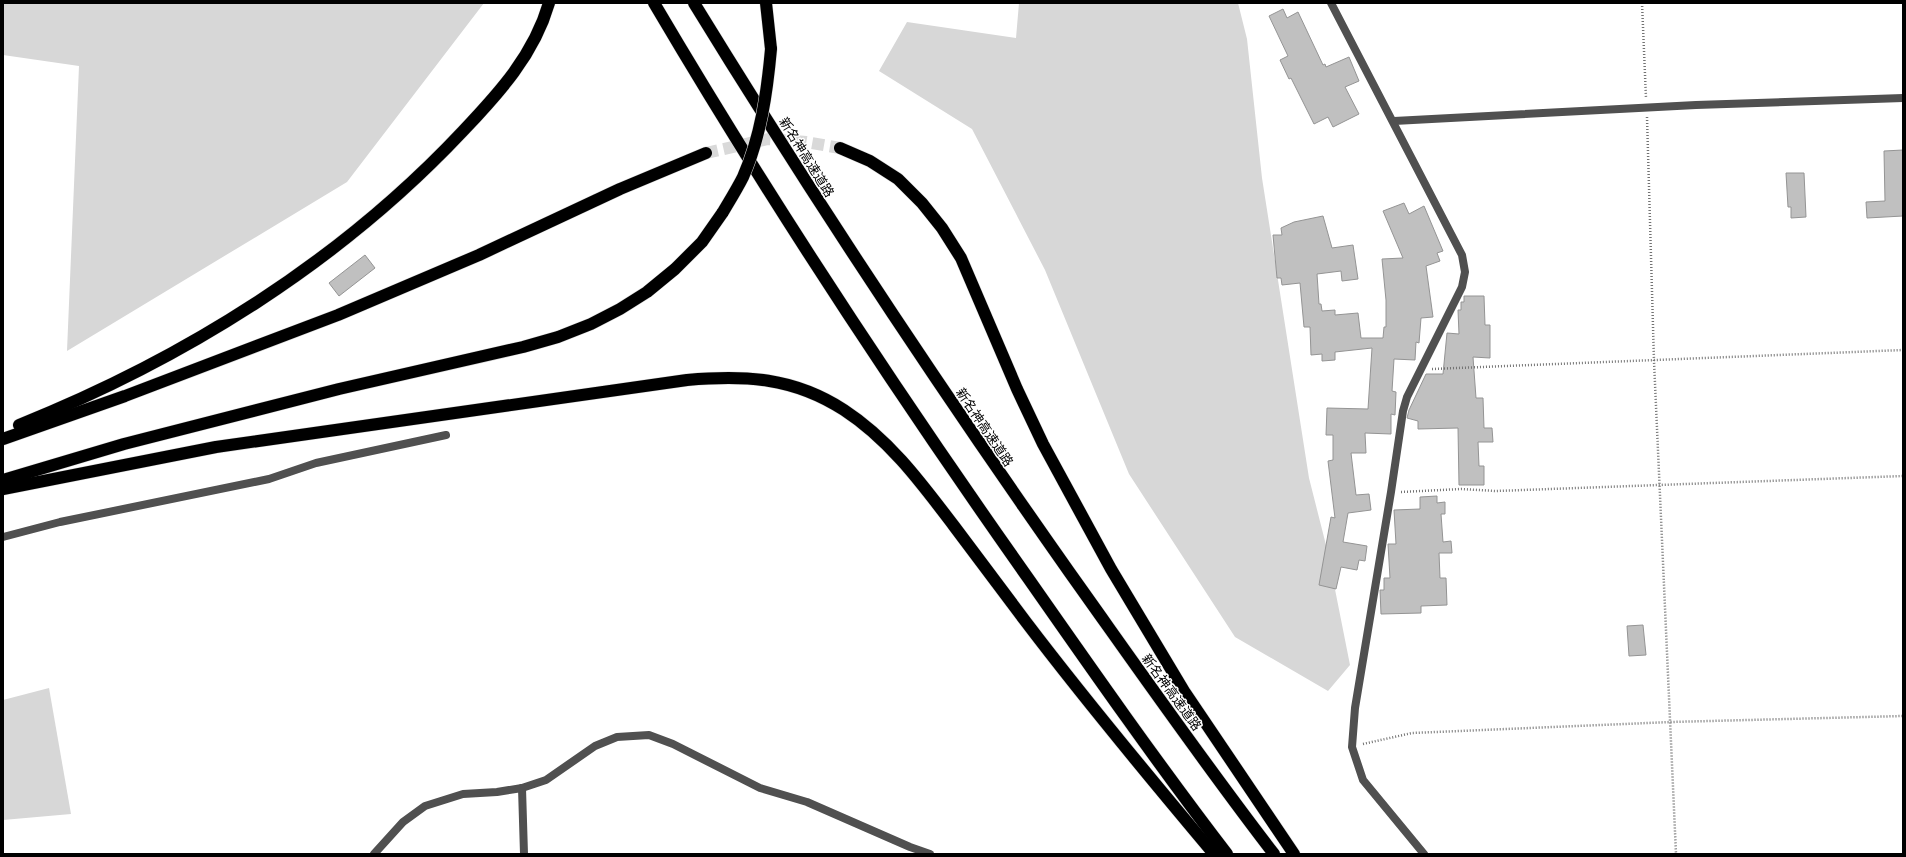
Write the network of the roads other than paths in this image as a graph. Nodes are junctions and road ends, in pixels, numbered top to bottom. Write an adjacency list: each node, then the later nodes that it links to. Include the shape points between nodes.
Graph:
1 (549, 3): 10 (highway, via 533,43 517,70 435,160 388,204 252,305 190,344 137,373)
2 (654, 3): 21 (highway, via 818,268 942,457 1082,656)
3 (694, 3): 22 (highway, 新名神高速道路, via 843,240 973,434 1117,640)
4 (766, 3): 13 (highway, bridge, via 771,49 768,85 761,122 742,178 702,242 647,292 609,315 558,337 124,444)
5 (1332, 3): 7 (street)
6 (1903, 98): 7 (street)
7 (1394, 121): 24 (street, via 1462,255 1465,272 1462,287 1403,411 1355,708 1352,747 1363,780)
8 (840, 148): 23 (highway, via 870,161 898,179 942,228 961,258 1043,444 1107,562 1184,691)
9 (706, 153): 12 (highway, via 338,316)
10 (3, 432)
11 (446, 435): 15 (street, via 316,463 269,479 60,522)
12 (3, 439)
13 (3, 480)
14 (3, 489): 20 (highway, via 216,447 686,380 751,378 789,385 817,395 844,410 897,454 1127,752)
15 (3, 537)
16 (522, 788): 17 (street, via 463,794 425,806 403,822); 18 (street); 19 (street, via 546,780 595,746 617,737 649,735 673,744 760,788 807,802)
17 (374, 854)
18 (524, 854)
19 (930, 854)
20 (1214, 854)
21 (1227, 854)
22 (1274, 854)
23 (1294, 854)
24 (1424, 854)

